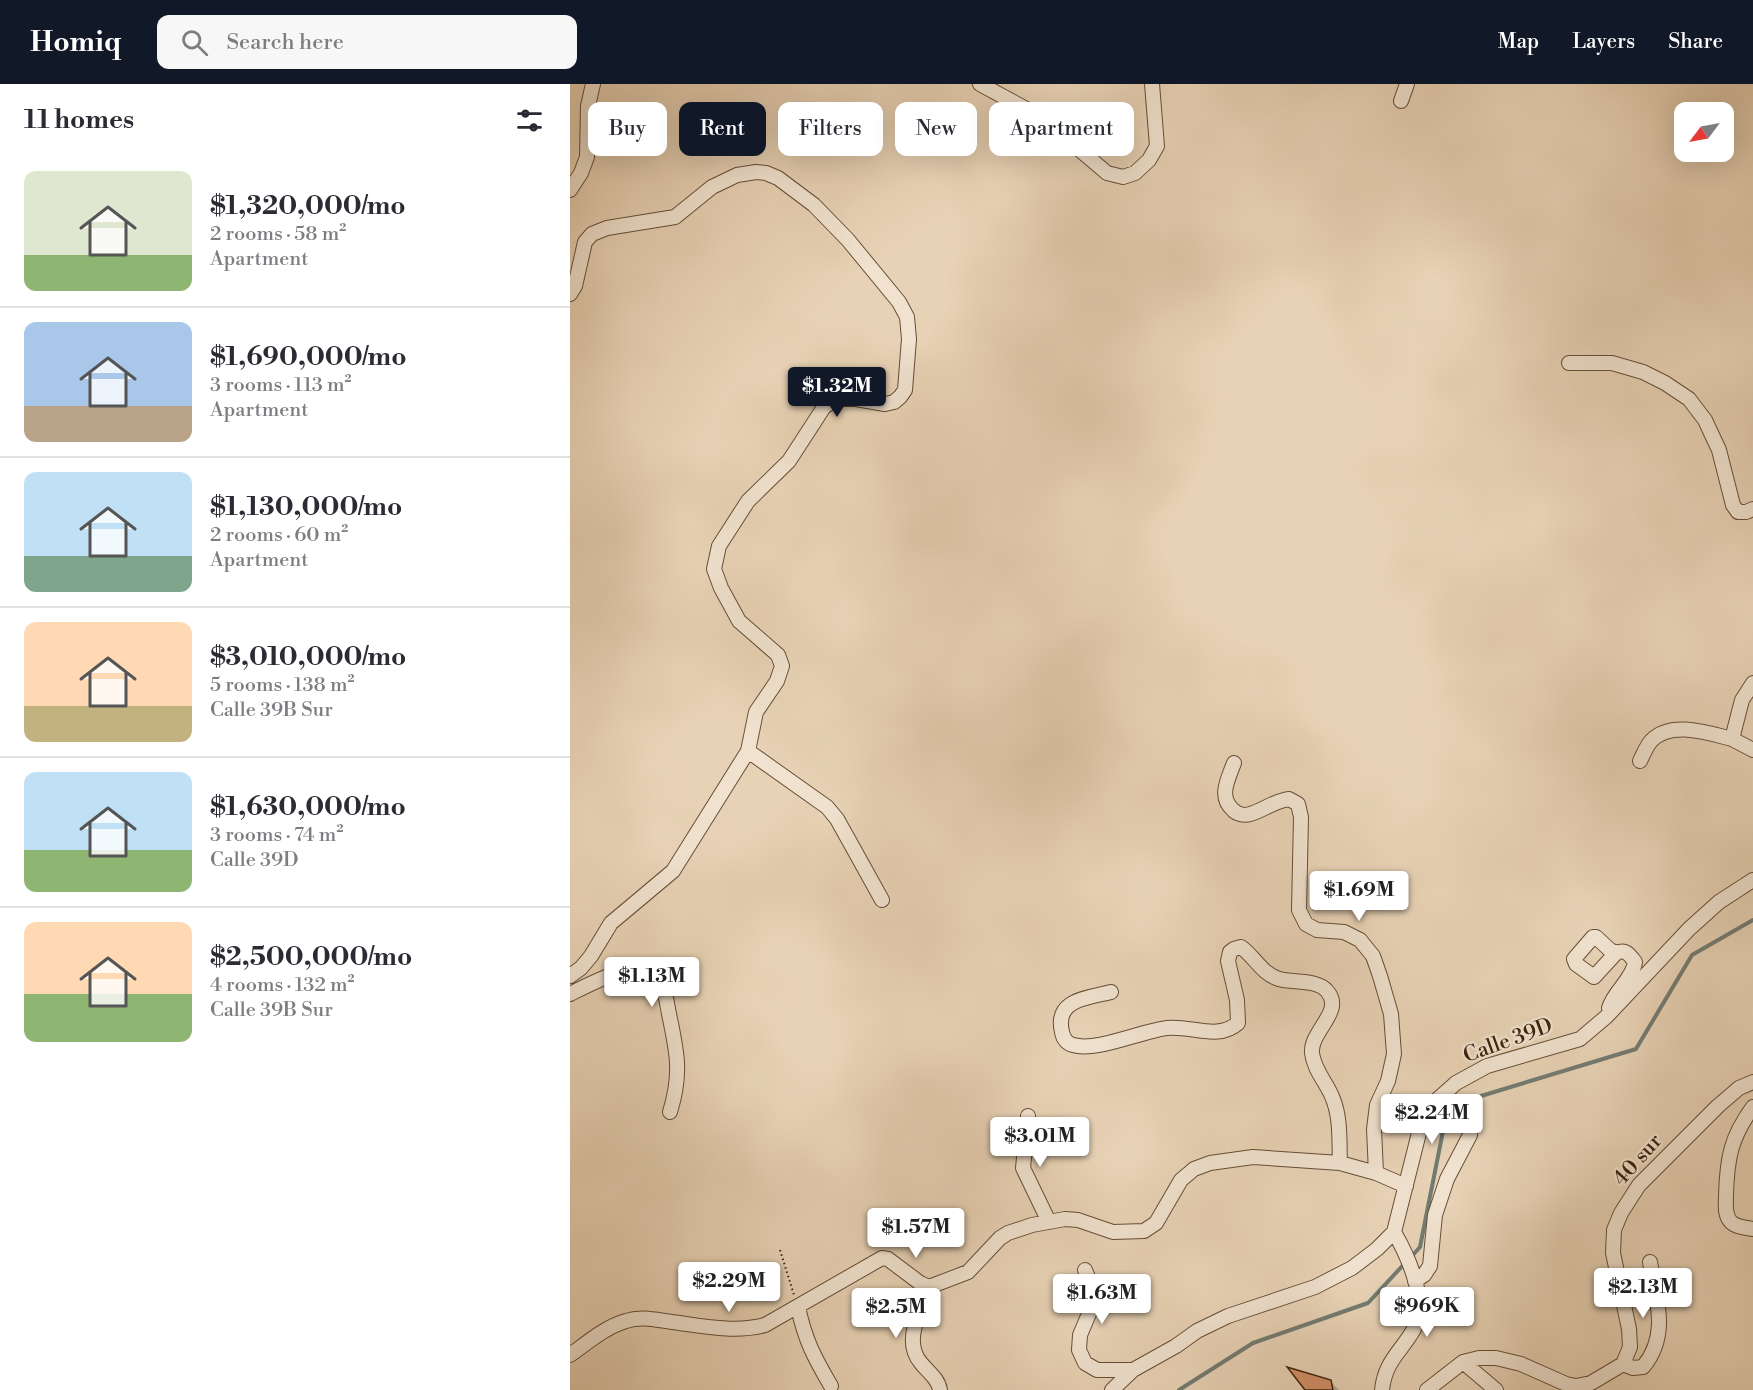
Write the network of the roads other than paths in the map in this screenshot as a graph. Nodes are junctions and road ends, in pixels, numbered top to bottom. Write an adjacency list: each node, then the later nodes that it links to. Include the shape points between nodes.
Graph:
1 (593, 84): 6 (street, via 588,106 587,157)
2 (980, 84): 3 (street, via 1041,117 1107,173 1123,177 1135,174 1157,146)
3 (1152, 84)
4 (1407, 84): 5 (street)
5 (1401, 101)
6 (570, 190)
7 (570, 294): 13 (street, via 585,242 592,234 675,217 712,187 737,175 756,172 778,178 814,205 888,287 907,317 905,390 900,397 885,404 837,399 824,407 789,461 748,501 719,546 714,569 721,588 739,621 778,655 782,666 777,681 756,712)
8 (1569, 363): 9 (street, via 1612,363 1643,372 1689,399 1705,420 1719,450 1733,505 1738,512)
9 (1753, 509)
10 (1753, 683): 11 (street, via 1742,700)
11 (1732, 739): 12 (street); 14 (street, via 1669,730 1650,742)
12 (1753, 750)
13 (748, 751): 17 (street, via 832,813); 19 (street, via 673,871 611,923 591,956)
14 (1640, 761)
15 (1234, 763): 31 (street, via 1224,792 1227,805 1236,813 1248,815 1289,799 1298,804 1299,910 1306,924 1317,930 1344,932 1360,940 1373,956 1391,1014 1394,1054 1377,1105)
16 (1753, 880): 22 (street, Calle 39D, via 1719,902 1689,929)
17 (882, 900)
18 (1616, 953): 22 (street, via 1626,951 1635,962 1634,969 1611,1000)
19 (570, 976)
20 (1111, 992): 30 (street, via 1071,1003 1063,1011 1063,1038 1071,1045 1085,1046 1168,1028 1230,1030 1238,1023 1228,961 1230,952 1241,947 1268,974 1320,986 1333,1003 1313,1040 1312,1054 1336,1107)
21 (570, 994): 27 (street, via 602,978 643,967 656,969 663,983 679,1061)
22 (1606, 1017): 32 (street, Calle 39D, via 1580,1039 1487,1066 1456,1083 1429,1107)
23 (1753, 1082): 24 (street, 40 sur)
24 (1739, 1088): 25 (street); 43 (street, 40 sur, via 1639,1185 1614,1230 1612,1253 1629,1329 1630,1347)
25 (1753, 1090)
26 (1753, 1107): 34 (street, via 1735,1136 1727,1163 1726,1214 1731,1223)
27 (670, 1112)
28 (1028, 1116): 33 (street, via 1023,1168)
29 (1470, 1136): 38 (street, via 1446,1179 1435,1215 1430,1266 1424,1275)
30 (1340, 1163): 31 (street); 33 (street, via 1253,1157 1209,1163 1181,1180 1156,1223 1144,1231 1113,1232 1078,1220)
31 (1376, 1173): 32 (street)
32 (1406, 1186): 35 (street, Calle 39D)
33 (1049, 1222): 39 (street, via 1008,1233 968,1272)
34 (1753, 1229)
35 (1394, 1232): 38 (street); 44 (street, via 1352,1268 1315,1287 1228,1316)
36 (1650, 1262): 43 (street, via 1659,1309 1658,1335 1652,1356 1643,1367)
37 (1084, 1270): 44 (street, via 1094,1302 1080,1335 1079,1350 1086,1363 1097,1370)
38 (1414, 1277): 48 (street, via 1419,1315 1414,1329 1393,1356)
39 (929, 1287): 40 (street, via 882,1258); 46 (street, via 912,1338 913,1350 937,1380)
40 (798, 1307): 41 (street, via 750,1329 644,1318 625,1321); 45 (street, via 811,1353)
41 (570, 1355)
42 (1463, 1362): 43 (street, via 1496,1358 1576,1386 1591,1383); 49 (street); 50 (street)
43 (1623, 1364)
44 (1133, 1370): 47 (street)
45 (831, 1386)
46 (940, 1390)
47 (1112, 1390)
48 (1382, 1390)
49 (1427, 1390)
50 (1496, 1390)

